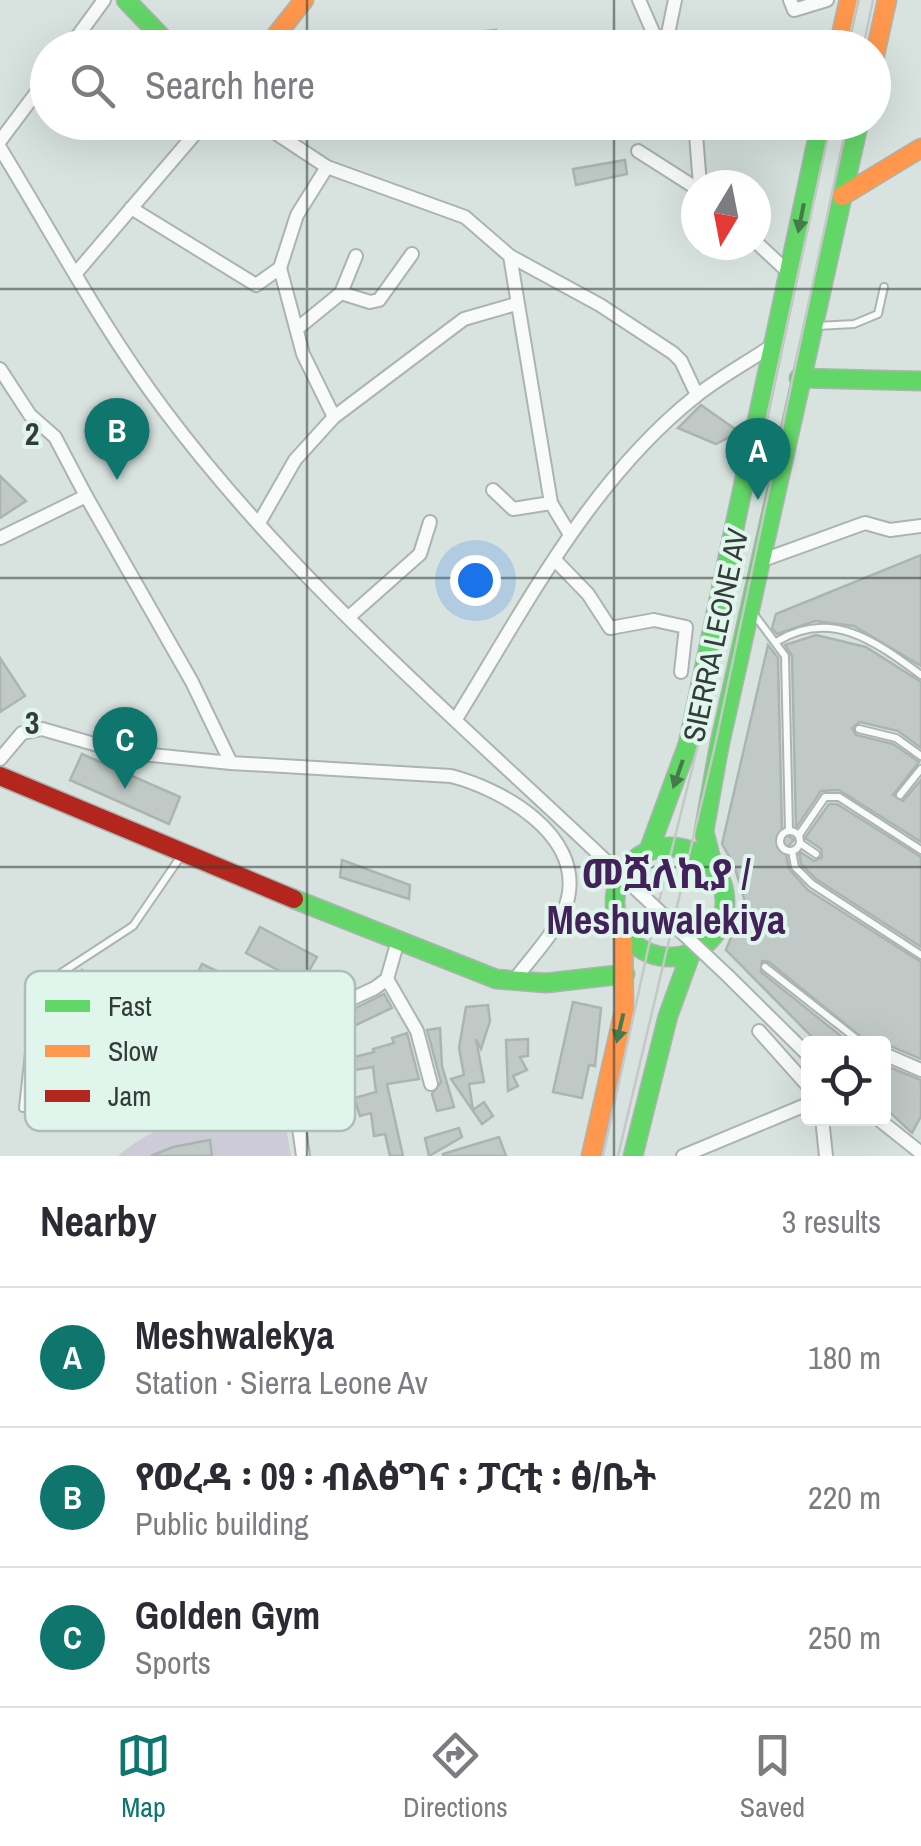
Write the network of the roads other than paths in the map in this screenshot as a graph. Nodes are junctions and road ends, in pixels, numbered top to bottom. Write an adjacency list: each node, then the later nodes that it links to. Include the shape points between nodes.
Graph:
1 (104, 0): 10 (street)
2 (126, 0): 11 (main road)
3 (304, 0): 12 (main road)
4 (639, 0): 13 (street)
5 (675, 0): 14 (street)
6 (790, 0): 7 (street, via 794,10)
7 (827, 0)
8 (850, 0): 15 (main road)
9 (887, 0): 16 (main road)
10 (82, 30)
11 (155, 30)
12 (280, 30)
13 (653, 30)
14 (667, 30)
15 (842, 30)
16 (880, 30)
17 (30, 102): 23 (street)
18 (190, 140): 30 (street)
19 (286, 140): 26 (street)
20 (696, 140): 27 (street)
21 (817, 140): 37 (main road, SIERRA LEONE AV, one-way to 37)
22 (855, 140): 29 (main road, SIERRA LEONE AV)
23 (0, 145): 36 (street)
24 (921, 148): 29 (main road)
25 (638, 151): 28 (street)
26 (327, 167): 33 (street, via 465,216); 35 (street, via 297,215)
27 (697, 170)
28 (681, 177)
29 (842, 196): 41 (main road, SIERRA LEONE AV)
30 (131, 208): 35 (street, via 251,284); 36 (street)
31 (412, 254): 39 (street, via 375,302)
32 (356, 256): 39 (street)
33 (510, 256): 40 (street); 48 (street, via 673,353)
34 (771, 256): 37 (street)
35 (280, 268): 42 (street)
36 (76, 273): 54 (street, via 168,415)
37 (790, 273): 43 (main road, SIERRA LEONE AV)
38 (884, 287): 41 (lane, via 878,314 854,324)
39 (341, 293): 42 (street)
40 (516, 304): 49 (street, via 464,318); 52 (street)
41 (811, 326): 45 (main road, SIERRA LEONE AV)
42 (298, 328): 49 (street, via 313,380)
43 (775, 344): 48 (street); 75 (main road, SIERRA LEONE AV, one-way to 75, via 688,744)
44 (0, 369): 47 (street)
45 (799, 378): 46 (main road); 59 (main road, SIERRA LEONE AV)
46 (921, 381)
47 (5, 388): 51 (street, via 55,438)
48 (697, 395): 56 (street, via 648,440)
49 (334, 418): 54 (street, via 295,460)
50 (492, 490): 52 (street, via 513,509)
51 (86, 496): 57 (street); 69 (street)
52 (551, 503): 56 (street)
53 (430, 522): 61 (street, via 420,554)
54 (259, 523): 61 (street)
55 (921, 526): 59 (street, via 890,530 866,522)
56 (570, 533): 58 (street)
57 (0, 538)
58 (555, 560): 63 (street, via 610,628 654,620 686,626); 65 (street)
59 (760, 561): 60 (main road, SIERRA LEONE AV)
60 (750, 608): 62 (lane); 80 (main road, SIERRA LEONE AV, via 704,831)
61 (350, 616): 65 (street)
62 (776, 642): 64 (lane, via 813,626 848,630); 73 (lane, via 784,656)
63 (681, 672)
64 (921, 675)
65 (456, 719): 93 (street, bridge)
66 (859, 730): 67 (lane, via 896,738)
67 (921, 756)
68 (0, 760): 69 (street, via 22,733 42,728 122,752)
69 (231, 763): 89 (street, via 451,776 507,798 554,837 570,882 560,918)
70 (921, 769): 72 (lane)
71 (0, 776): 79 (main road)
72 (900, 795)
73 (789, 830): 74 (lane); 77 (lane, via 780,842)
74 (800, 839): 76 (lane, via 825,797 839,797); 77 (lane); 78 (lane)
75 (650, 850): 80 (main road, via 684,848); 81 (main road, via 617,884 615,908)
76 (921, 850)
77 (792, 851): 84 (lane, via 795,868 812,884)
78 (816, 854)
79 (181, 855): 82 (main road); 86 (lane, via 134,926)
80 (713, 867): 83 (main road, via 725,906 714,933)
81 (623, 931): 83 (main road, via 653,954); 87 (main road)
82 (397, 944): 88 (street); 89 (main road)
83 (692, 953): 107 (main road, via 668,1016)
84 (921, 955)
85 (765, 967): 92 (lane)
86 (66, 971)
87 (625, 974): 89 (main road); 106 (main road, one-way to 106, via 624,1011)
88 (387, 979): 90 (street); 97 (street, via 418,1032)
89 (513, 982)
90 (355, 995)
91 (759, 1031): 96 (street)
92 (853, 1036)
93 (801, 1047)
94 (891, 1057): 95 (street)
95 (921, 1070)
96 (801, 1078)
97 (431, 1084)
98 (25, 1089): 100 (lane)
99 (801, 1107): 108 (street)
100 (23, 1108)
101 (823, 1126): 109 (street)
102 (886, 1126): 104 (street)
103 (299, 1131): 105 (street)
104 (921, 1153)
105 (302, 1156)
106 (591, 1156)
107 (633, 1156)
108 (684, 1156)
109 (826, 1156)

